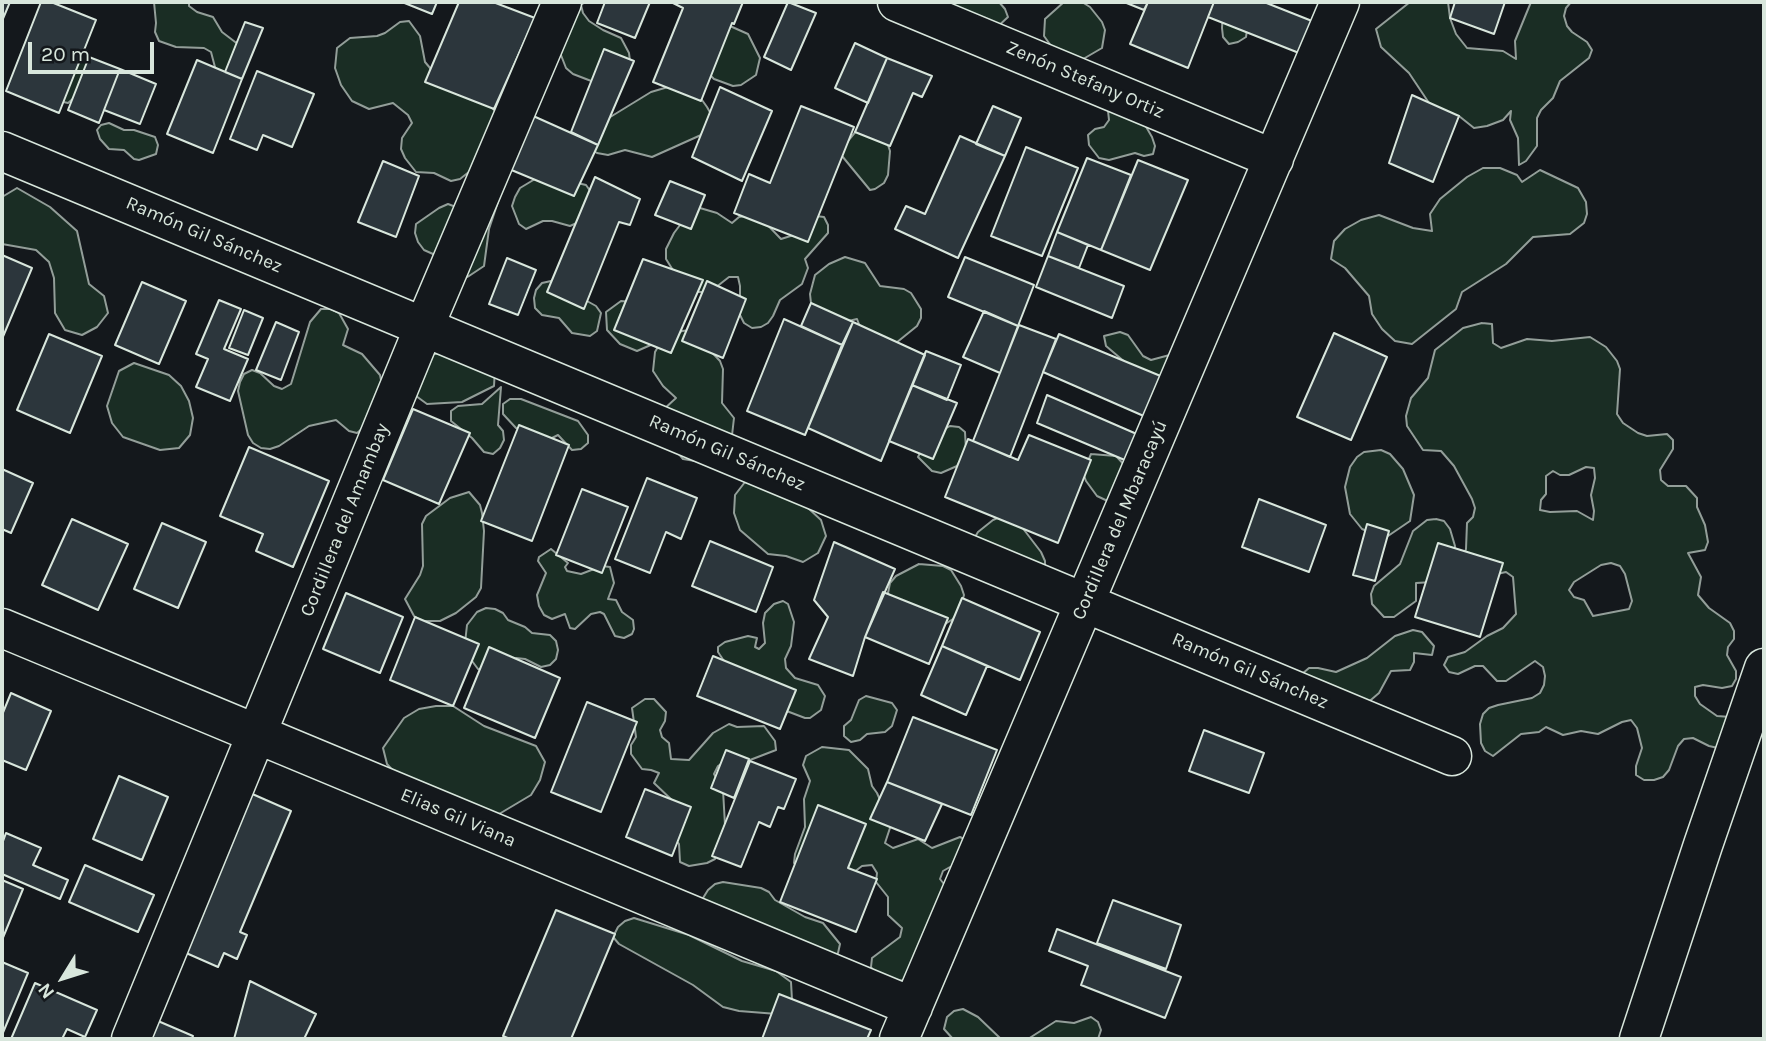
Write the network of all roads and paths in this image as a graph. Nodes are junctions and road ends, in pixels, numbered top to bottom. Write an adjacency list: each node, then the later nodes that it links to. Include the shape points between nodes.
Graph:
1 (562, 2): 6 (street, Cordillera del Amambay)
2 (897, 2): 5 (street, Zenón Stefany Ortiz)
3 (1340, 2): 5 (street, Cordillera del Mbaracayú)
4 (2, 150): 6 (street, Ramón Gil Sánchez)
5 (1273, 159): 7 (street, Cordillera del Mbaracayú)
6 (424, 327): 7 (street, Ramón Gil Sánchez); 10 (street, Cordillera del Amambay)
7 (1085, 603): 11 (street, Ramón Gil Sánchez); 12 (street, Cordillera del Mbaracayú)
8 (2, 628): 10 (street, Elias Gil Viana)
9 (1764, 668): 14 (street)
10 (257, 734): 12 (street, Elias Gil Viana); 13 (street, Cordillera del Amambay)
11 (1452, 756)
12 (906, 1023)
13 (131, 1039)
14 (1639, 1039)

